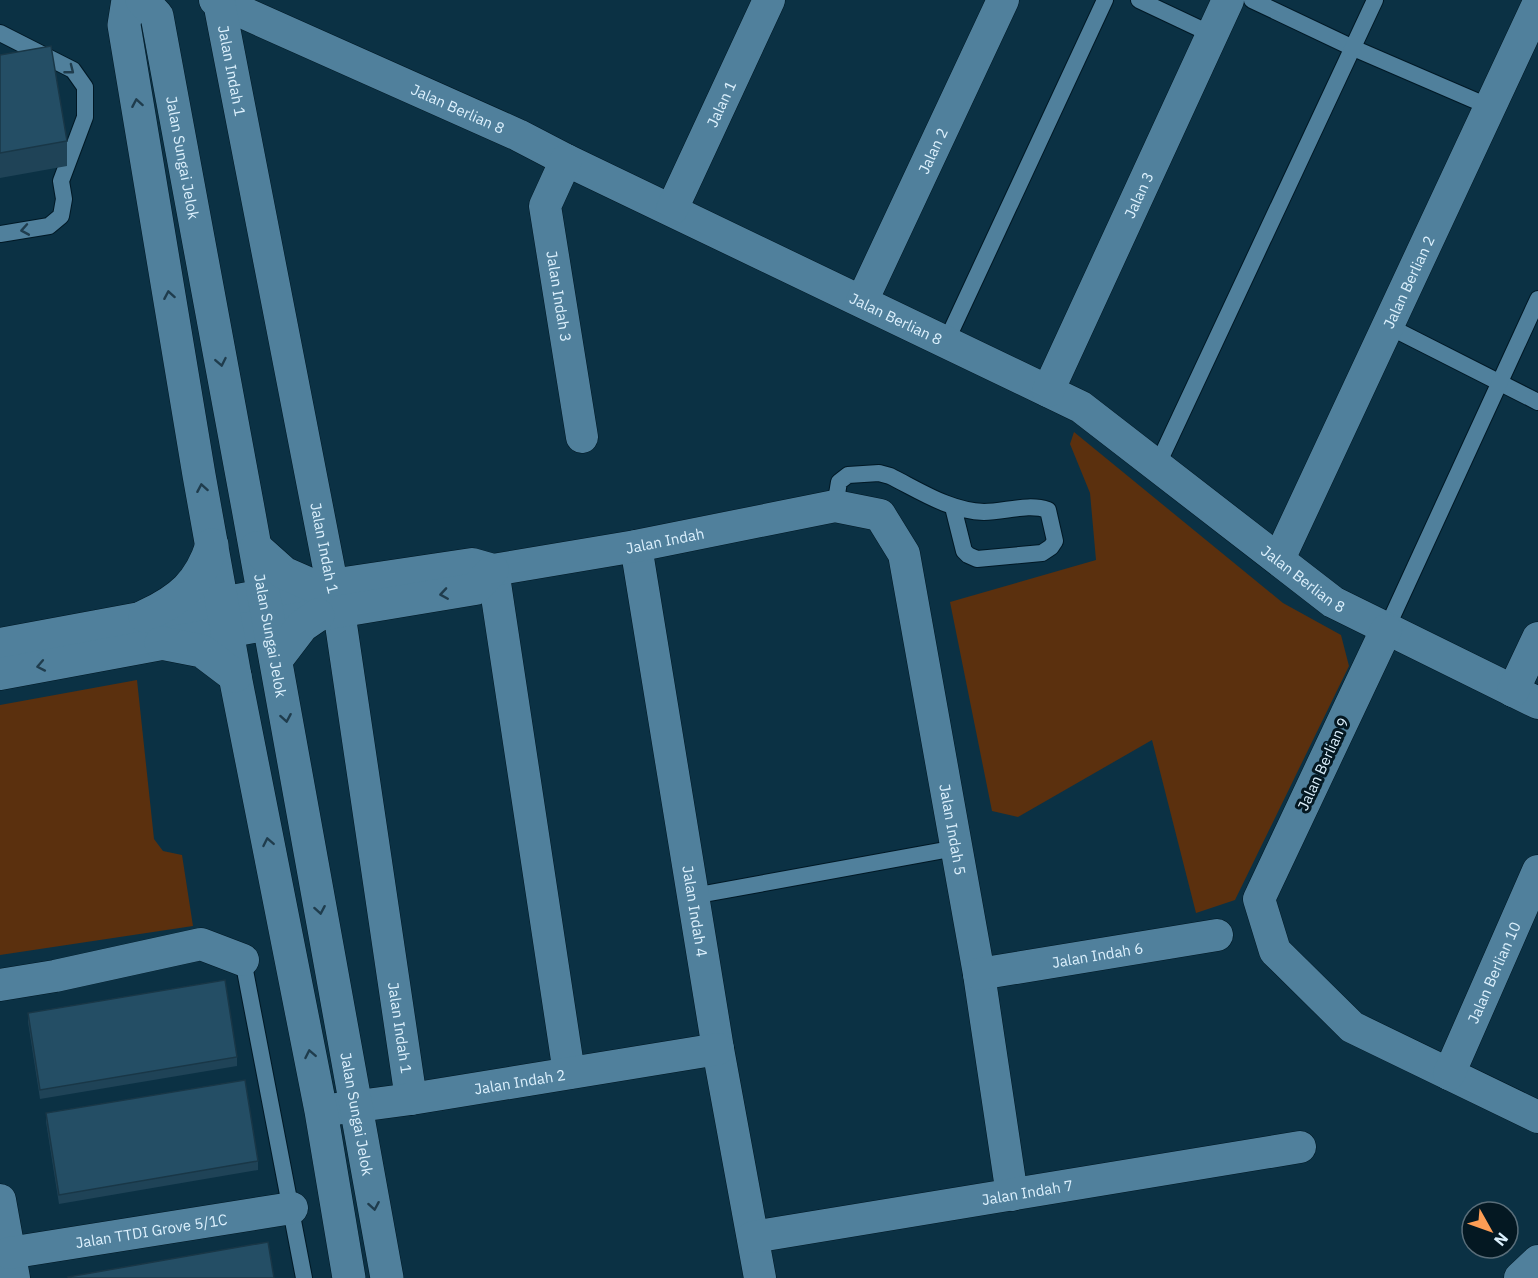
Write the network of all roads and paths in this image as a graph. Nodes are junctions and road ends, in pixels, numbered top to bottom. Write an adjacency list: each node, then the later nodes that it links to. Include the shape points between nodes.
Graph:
1 (128, 0): 30 (street, one-way to 1, via 124,24)
2 (142, 0): 32 (street, Jalan Sungai Jelok, one-way to 32, via 157,16)
3 (769, 0): 17 (street, Jalan 1)
4 (1003, 0): 20 (street, Jalan 2)
5 (1105, 0): 22 (lane)
6 (1138, 0): 13 (lane)
7 (1228, 0): 13 (street, Jalan 3)
8 (1252, 0): 14 (lane)
9 (1374, 0): 14 (lane)
10 (217, 1): 16 (street, Jalan Berlian 8); 35 (street, Jalan Indah 1)
11 (1538, 4): 15 (street, Jalan Berlian 2)
12 (0, 33): 18 (lane, one-way to 18, via 73,70 85,87 86,117 61,181 61,216 49,226)
13 (1211, 34): 24 (street, Jalan 3)
14 (1351, 47): 15 (lane); 27 (lane)
15 (1490, 107): 21 (street, Jalan Berlian 2)
16 (566, 160): 17 (street, Jalan Berlian 8); 26 (street, Jalan Indah 3, via 544,206)
17 (672, 209): 20 (street, Jalan Berlian 8)
18 (0, 234)
19 (1538, 299): 23 (lane)
20 (862, 301): 22 (street, Jalan Berlian 8)
21 (1388, 326): 23 (lane); 33 (street, Jalan Berlian 2)
22 (946, 342): 24 (street, Jalan Berlian 8)
23 (1500, 382): 25 (lane); 39 (lane)
24 (1048, 391): 27 (street, Jalan Berlian 8, via 1081,406)
25 (1538, 402)
26 (582, 437)
27 (1158, 464): 33 (street, Jalan Berlian 8)
28 (835, 506): 29 (lane, via 839,482 848,475 879,473); 31 (street, Jalan Indah); 47 (street, Jalan Indah 5, via 880,515 904,554)
29 (953, 507): 29 (lane, via 984,512 1040,507 1048,510 1055,542 1042,553 977,559 964,551)
30 (212, 545): 37 (street); 38 (street, via 205,567 186,591 167,606)
31 (636, 546): 34 (street, Jalan Indah); 49 (street, Jalan Indah 4)
32 (256, 548): 35 (street, via 284,573); 36 (street, Jalan Sungai Jelok)
33 (1279, 560): 39 (street, Jalan Berlian 8, via 1333,602)
34 (493, 570): 35 (street, via 475,589); 55 (street)
35 (326, 599): 36 (street); 43 (street); 57 (street, Jalan Indah 1)
36 (267, 609): 37 (street); 43 (street, Jalan Sungai Jelok)
37 (225, 617): 38 (street); 45 (street)
38 (153, 630): 42 (street); 45 (street, via 202,651)
39 (1386, 630): 46 (street, Jalan Berlian 8); 56 (street, Jalan Berlian 9, via 1259,899 1275,951 1352,1027)
40 (1538, 638): 46 (street)
41 (0, 644): 42 (street)
42 (73, 645): 44 (street, one-way to 44)
43 (276, 660): 58 (street, Jalan Sungai Jelok, one-way to 58)
44 (0, 674)
45 (236, 676): 59 (street, one-way to 45)
46 (1526, 697)
47 (956, 848): 49 (lane); 52 (street, Jalan Indah 5)
48 (1538, 871): 56 (street, Jalan Berlian 10)
49 (693, 896): 54 (street, Jalan Indah 4)
50 (1217, 935): 52 (street, Jalan Indah 6)
51 (243, 960): 53 (street, via 201,944); 64 (lane)
52 (979, 974): 62 (street, Jalan Indah 5)
53 (0, 985)
54 (718, 1049): 55 (street, Jalan Indah 2); 65 (street, Jalan Indah 4)
55 (569, 1073): 57 (street, Jalan Indah 2)
56 (1449, 1074): 60 (street)
57 (411, 1099): 58 (street, Jalan Indah 2)
58 (356, 1107): 59 (street, Jalan Indah 2); 70 (street, Jalan Sungai Jelok, one-way to 70)
59 (321, 1112): 69 (street)
60 (1538, 1117)
61 (1300, 1147): 62 (street, Jalan Indah 7)
62 (1012, 1195): 65 (street, Jalan Indah 7)
63 (1, 1207): 67 (street)
64 (292, 1208): 67 (street, Jalan TTDI Grove 5/1C); 68 (lane)
65 (753, 1237): 71 (street, Jalan Indah 4)
66 (1538, 1261): 72 (street)
67 (11, 1265)
68 (304, 1278)
69 (349, 1278)
70 (387, 1278)
71 (760, 1278)
72 (1520, 1278)

